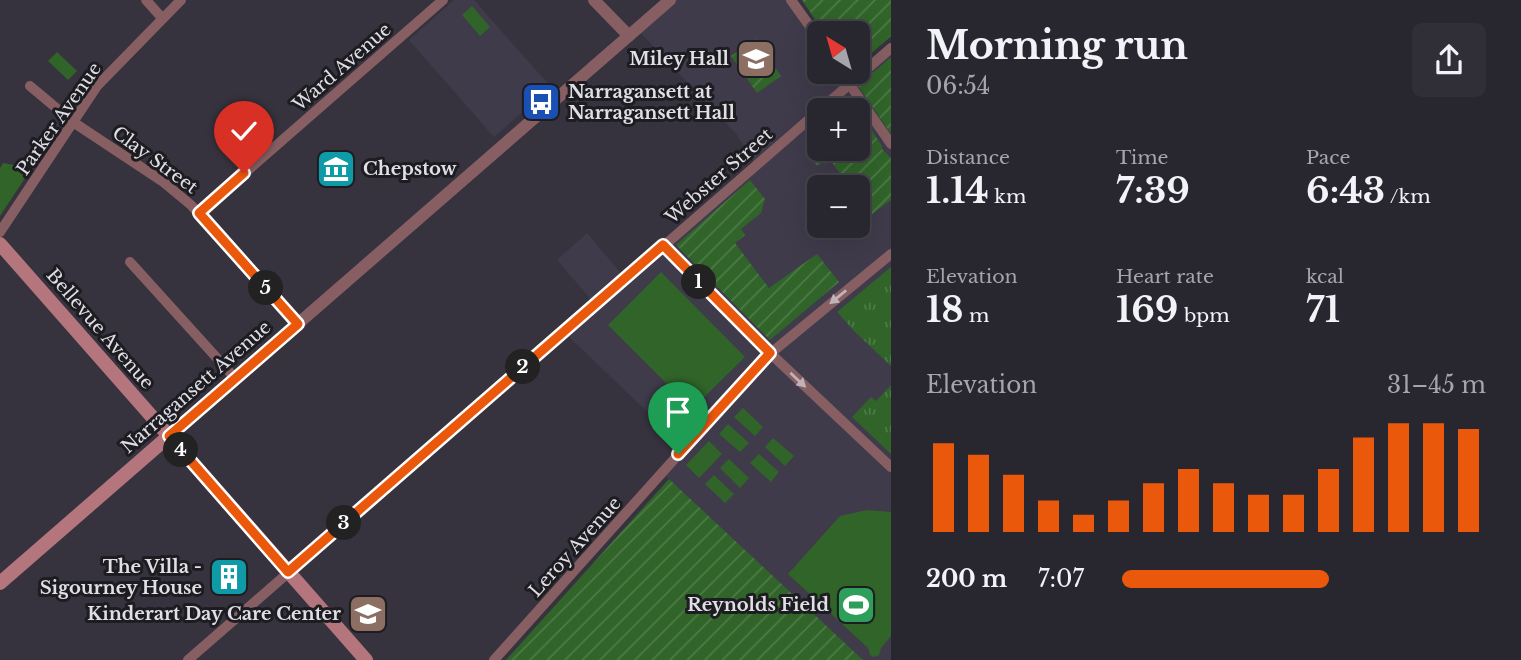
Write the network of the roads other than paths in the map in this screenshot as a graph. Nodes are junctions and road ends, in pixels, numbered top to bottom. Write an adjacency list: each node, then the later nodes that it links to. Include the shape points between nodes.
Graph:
1 (146, 0): 7 (street)
2 (181, 0): 7 (street, Parker Avenue)
3 (443, 0): 16 (street, Ward Avenue)
4 (594, 0): 9 (street)
5 (670, 0): 9 (street, Narragansett Avenue)
6 (791, 0): 8 (street)
7 (162, 18): 14 (street, Parker Avenue, via 108,74)
8 (807, 22)
9 (629, 36): 22 (street, Narragansett Avenue)
10 (891, 48): 11 (street, Webster Street)
11 (870, 66)
12 (849, 84): 15 (street); 19 (street, Webster Street)
13 (30, 86): 14 (street, Clay Street)
14 (73, 122): 16 (street, Clay Street, via 162,181); 17 (street, Parker Avenue)
15 (891, 144)
16 (199, 213): 22 (street, Clay Street)
17 (0, 232)
18 (0, 244): 25 (main road, Bellevue Avenue)
19 (663, 245): 23 (street); 27 (street, Webster Street)
20 (891, 254): 23 (street, Leroy Avenue, one-way to 23)
21 (130, 262): 24 (street)
22 (298, 324): 24 (street, Narragansett Avenue)
23 (770, 353): 26 (street, one-way to 26); 31 (street, Leroy Avenue)
24 (235, 378): 25 (street, Narragansett Avenue)
25 (169, 436): 27 (main road, Bellevue Avenue); 28 (main road, Narragansett Avenue)
26 (891, 467)
27 (288, 572): 29 (street, Webster Street); 30 (main road, Bellevue Avenue)
28 (0, 583)
29 (188, 660)
30 (366, 660)
31 (494, 660)

